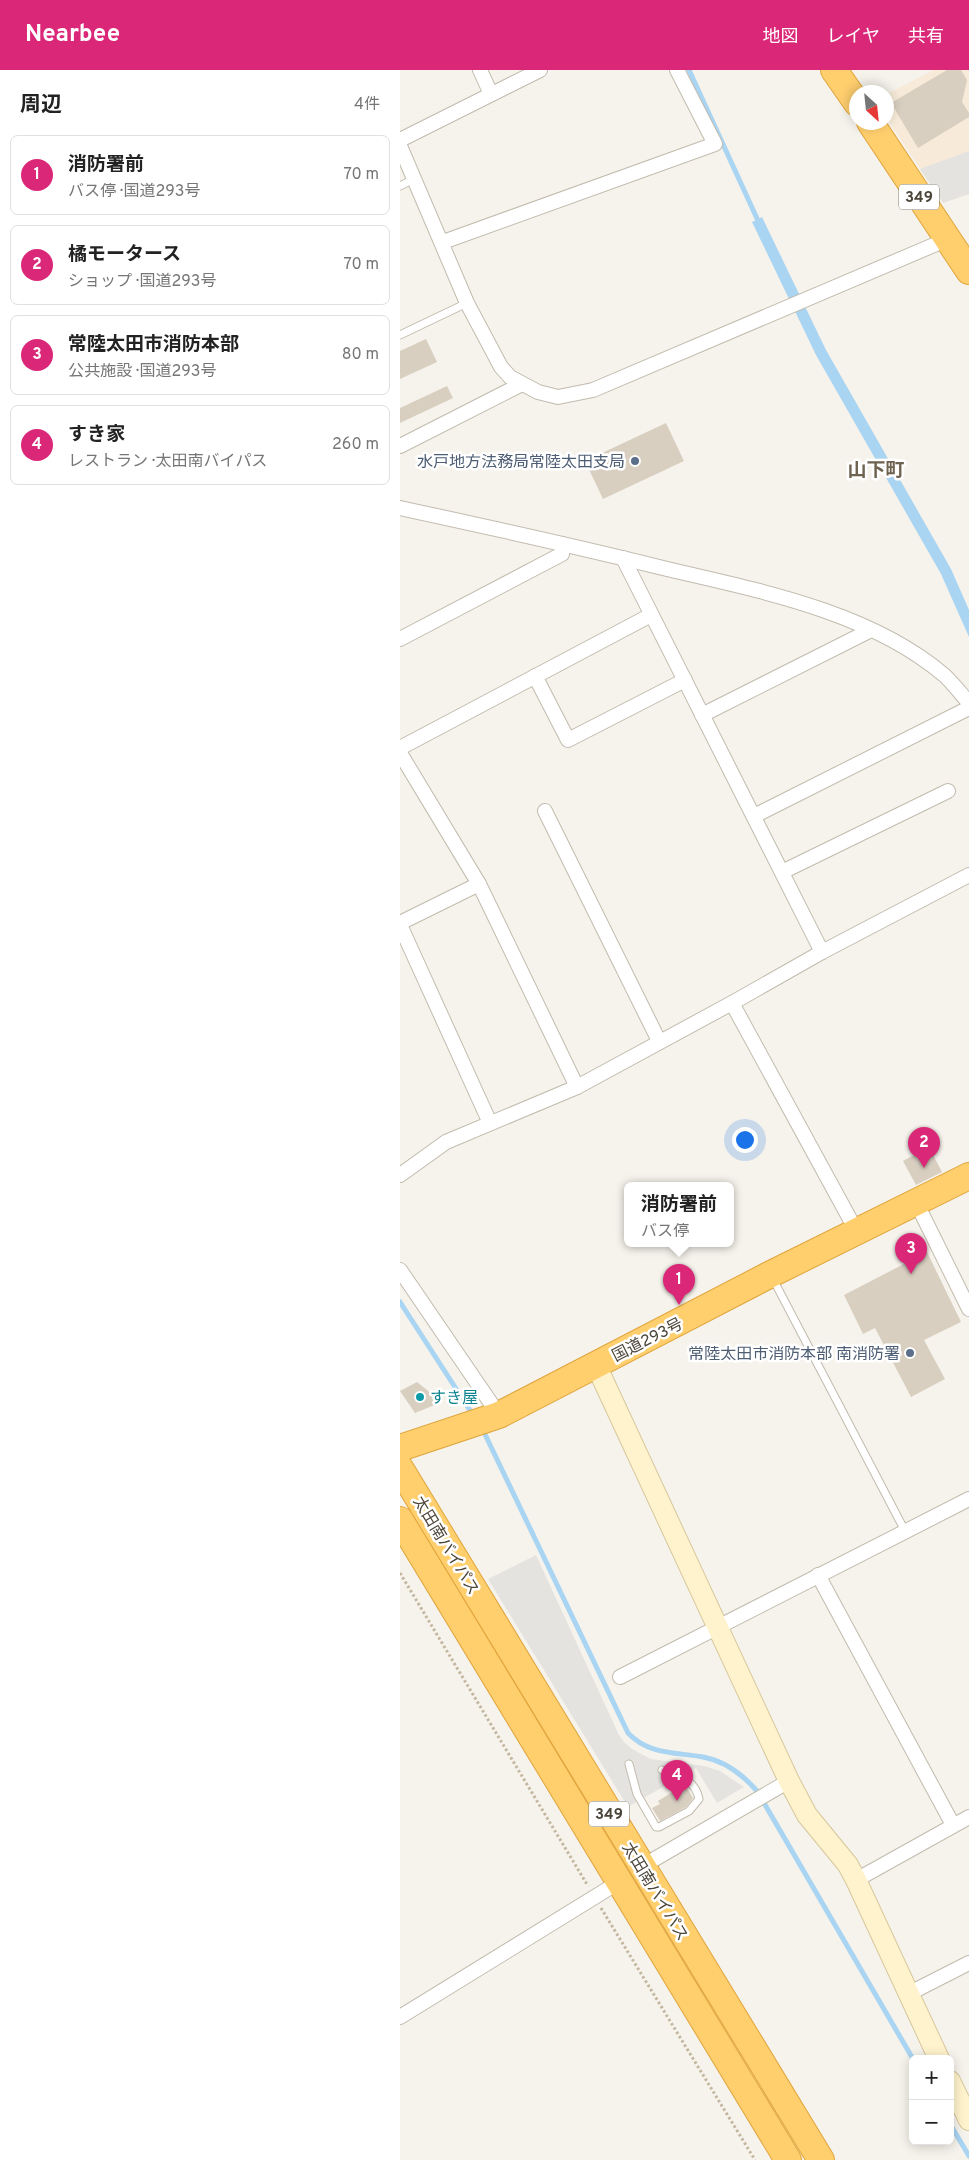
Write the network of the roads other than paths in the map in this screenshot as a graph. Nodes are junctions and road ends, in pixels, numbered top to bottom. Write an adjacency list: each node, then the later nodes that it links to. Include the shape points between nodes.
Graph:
1 (480, 70): 6 (street)
2 (540, 70): 6 (street)
3 (677, 70): 13 (street, via 715,144)
4 (834, 70): 5 (highway)
5 (849, 92)
6 (491, 94): 8 (street)
7 (875, 130): 12 (highway, 349)
8 (400, 140)
9 (400, 146): 10 (street)
10 (414, 179): 11 (lane); 13 (street)
11 (400, 186)
12 (948, 239): 14 (highway, 349); 17 (street, via 593,390 558,397)
13 (443, 242): 15 (street)
14 (969, 271)
15 (467, 304): 16 (lane); 17 (street, via 501,367)
16 (400, 335)
17 (522, 384): 18 (street)
18 (400, 446)
19 (400, 508): 20 (street)
20 (562, 544): 21 (street); 24 (street, via 562,554)
21 (624, 558): 22 (street); 23 (street, via 795,600)
22 (652, 615): 25 (street); 26 (street)
23 (871, 630): 27 (street, via 944,675); 29 (street)
24 (400, 639)
25 (535, 676): 26 (street, via 568,740); 30 (street)
26 (685, 680): 29 (street)
27 (969, 703)
28 (969, 708): 34 (street)
29 (702, 715): 34 (street)
30 (400, 748)
31 (400, 753): 37 (street)
32 (948, 791): 35 (street)
33 (545, 811): 41 (street)
34 (754, 816): 35 (street)
35 (782, 872): 39 (street)
36 (968, 878): 39 (street)
37 (479, 884): 38 (street); 42 (street)
38 (400, 924): 43 (street)
39 (822, 952): 40 (street)
40 (732, 1003): 41 (street); 47 (street)
41 (659, 1041): 42 (street)
42 (576, 1087): 43 (street)
43 (490, 1123): 44 (street, via 446,1142)
44 (400, 1175)
45 (969, 1176): 46 (highway, 国道293号)
46 (916, 1202): 47 (highway, 国道293号); 50 (street)
47 (857, 1232): 49 (highway, 国道293号)
48 (400, 1270): 52 (street)
49 (771, 1274): 51 (highway, 国道293号); 57 (lane)
50 (969, 1310)
51 (596, 1365): 52 (highway, 国道293号); 59 (street)
52 (499, 1415): 53 (highway, 国道293号)
53 (400, 1448)
54 (400, 1468): 66 (highway, 太田南バイパス / 349)
55 (969, 1498): 57 (street)
56 (400, 1520): 68 (highway, 太田南バイパス / 349)
57 (905, 1531): 58 (street)
58 (818, 1575): 59 (street); 65 (street)
59 (718, 1626): 60 (street); 63 (street)
60 (620, 1677)
61 (629, 1764): 62 (lane, via 637,1794 656,1827 689,1811 699,1800 686,1778)
62 (662, 1770)
63 (789, 1781): 66 (street); 67 (street, via 807,1815 848,1865)
64 (969, 1817): 65 (street)
65 (954, 1825): 67 (street)
66 (641, 1867): 76 (highway, 太田南バイパス / 349)
67 (856, 1880): 70 (street)
68 (619, 1882): 71 (street); 75 (highway, 太田南バイパス / 349)
69 (969, 1963): 70 (street)
70 (910, 1993): 72 (street)
71 (400, 2017)
72 (938, 2055)
73 (954, 2089): 74 (street)
74 (969, 2120)
75 (788, 2160)
76 (820, 2160)

